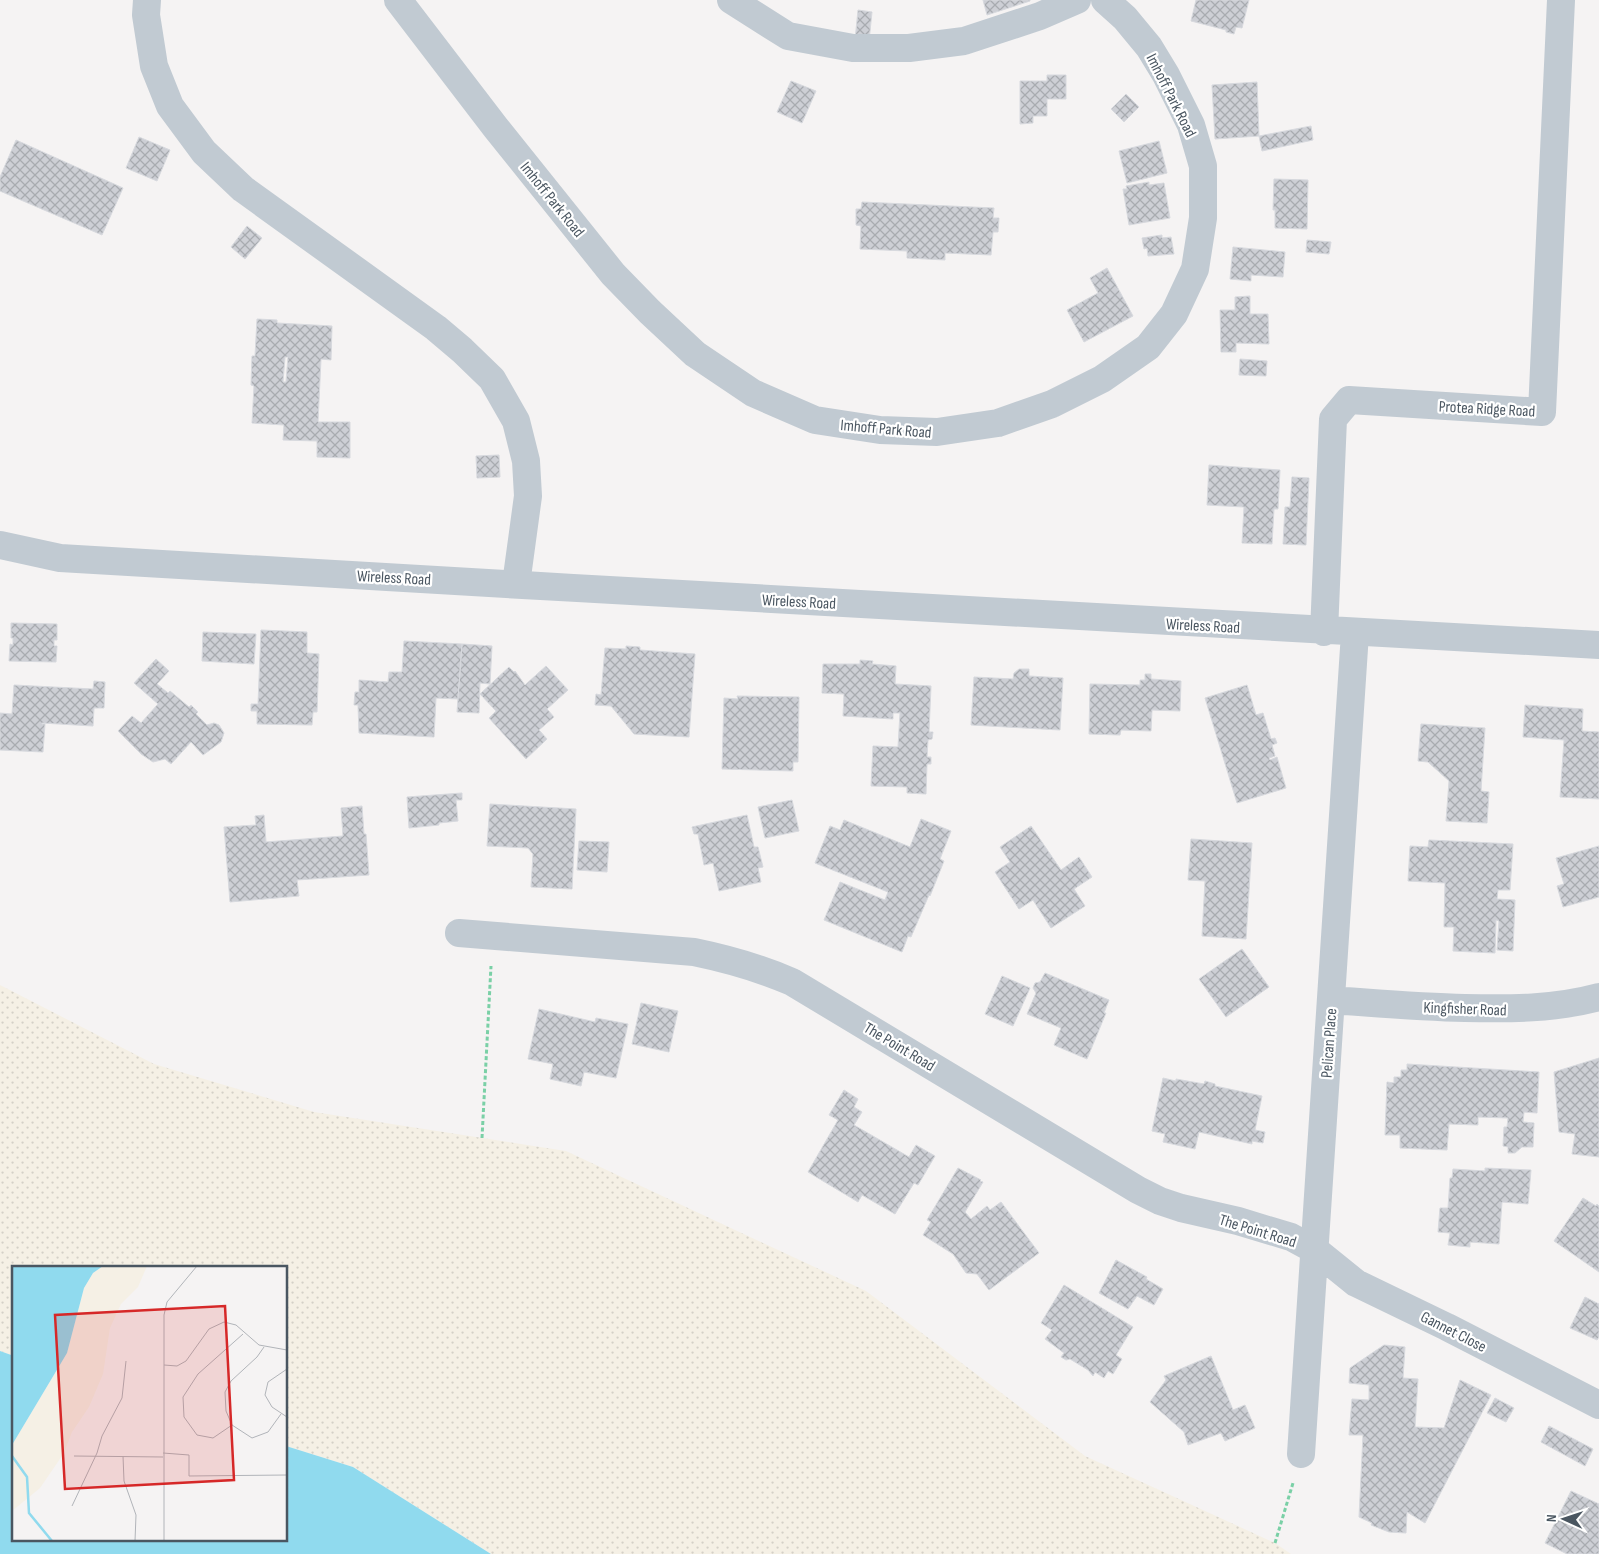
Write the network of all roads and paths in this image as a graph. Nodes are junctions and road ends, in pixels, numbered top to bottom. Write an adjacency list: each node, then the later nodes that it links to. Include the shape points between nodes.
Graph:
1 (147, 0): 8 (street, via 146,15 154,66 170,106 204,152 243,189 436,328 492,379 516,421 526,461 528,496)
2 (398, 0): 5 (street, Imhoff Park Road, via 613,274 695,354 753,393 814,420 880,430 937,432 998,423 1052,404 1102,379 1148,347 1174,314 1195,269 1204,218 1203,166 1191,125 1148,47)
3 (731, 0): 4 (street, via 788,36 852,48 909,48 964,41)
4 (1077, 0)
5 (1106, 0)
6 (1561, 0): 9 (street, Protea Ridge Road, via 1542,412 1349,400 1333,419)
7 (0, 545): 8 (street, Wireless Road, via 60,558)
8 (516, 584): 9 (street, Wireless Road)
9 (1324, 632): 10 (street, Wireless Road)
10 (1355, 633): 11 (street, Wireless Road); 15 (street, Pelican Place)
11 (1599, 645)
12 (459, 933): 13 (street, The Point Road)
13 (492, 935): 16 (path); 17 (street, The Point Road, via 694,952 770,973 813,994 1138,1190 1181,1208 1291,1237)
14 (1599, 997): 15 (street, Kingfisher Road, via 1515,1009)
15 (1331, 1000): 17 (street, Pelican Place)
16 (482, 1138)
17 (1315, 1250): 18 (street, Gannet Close, via 1356,1283); 19 (street, Pelican Place)
18 (1599, 1405)
19 (1301, 1454): 20 (path)
20 (1275, 1543)

